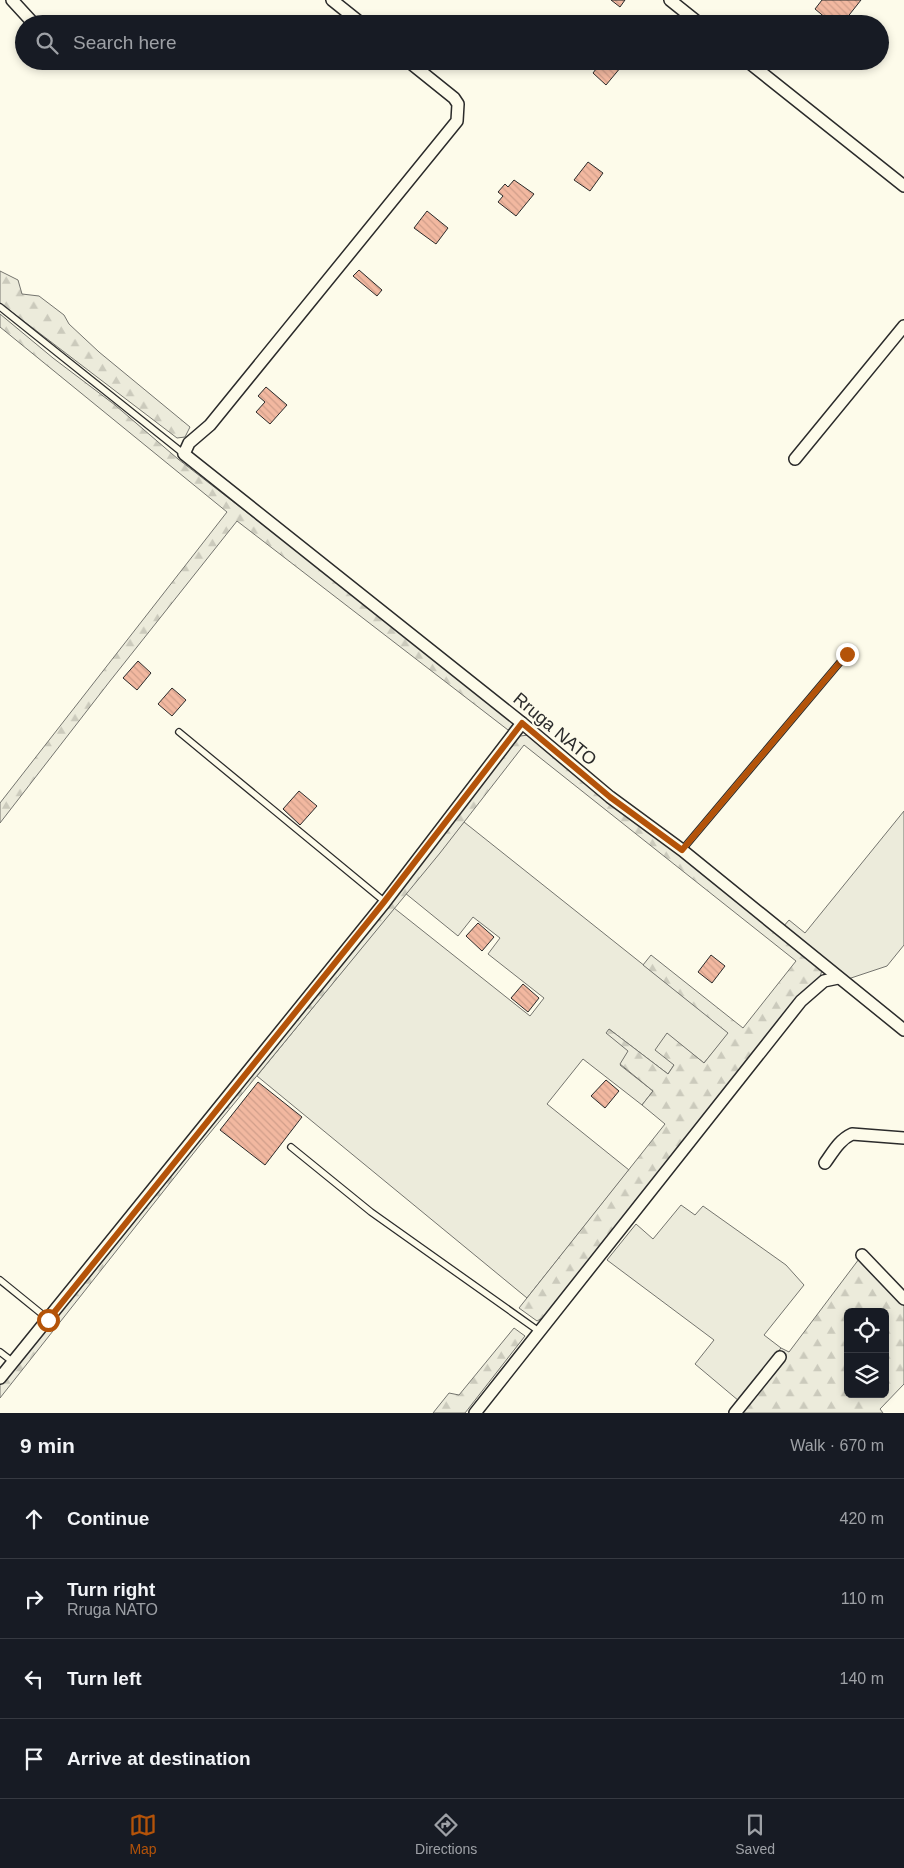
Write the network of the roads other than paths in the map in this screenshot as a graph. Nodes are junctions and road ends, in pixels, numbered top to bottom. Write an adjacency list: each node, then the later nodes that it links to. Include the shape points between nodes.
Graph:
1 (12, 0): 4 (street)
2 (332, 0): 5 (street)
3 (670, 0): 6 (street)
4 (26, 15)
5 (351, 15)
6 (689, 15)
7 (419, 70): 12 (street, via 454,98 458,104 457,121 217,418 189,443)
8 (758, 70): 9 (street)
9 (904, 186)
10 (0, 307): 12 (lane)
11 (904, 326): 13 (street)
12 (184, 454): 15 (street, Rruga NATO)
13 (796, 459)
14 (847, 654): 17 (lane)
15 (522, 723): 17 (street, Rruga NATO, via 610,797); 18 (street)
16 (179, 732): 18 (lane)
17 (682, 850): 19 (street, Rruga NATO)
18 (384, 902): 27 (street)
19 (838, 978): 20 (street, Rruga NATO); 28 (street, via 824,981 801,1001)
20 (904, 1030)
21 (904, 1138): 23 (street, via 852,1134 838,1144)
22 (291, 1147): 28 (lane, via 371,1212)
23 (825, 1163)
24 (862, 1255): 26 (street)
25 (0, 1280): 27 (lane)
26 (904, 1299)
27 (48, 1320): 31 (street)
28 (540, 1332): 33 (street)
29 (0, 1352): 31 (lane)
30 (780, 1357): 34 (street)
31 (13, 1362): 32 (street)
32 (0, 1378)
33 (475, 1413)
34 (735, 1413)

